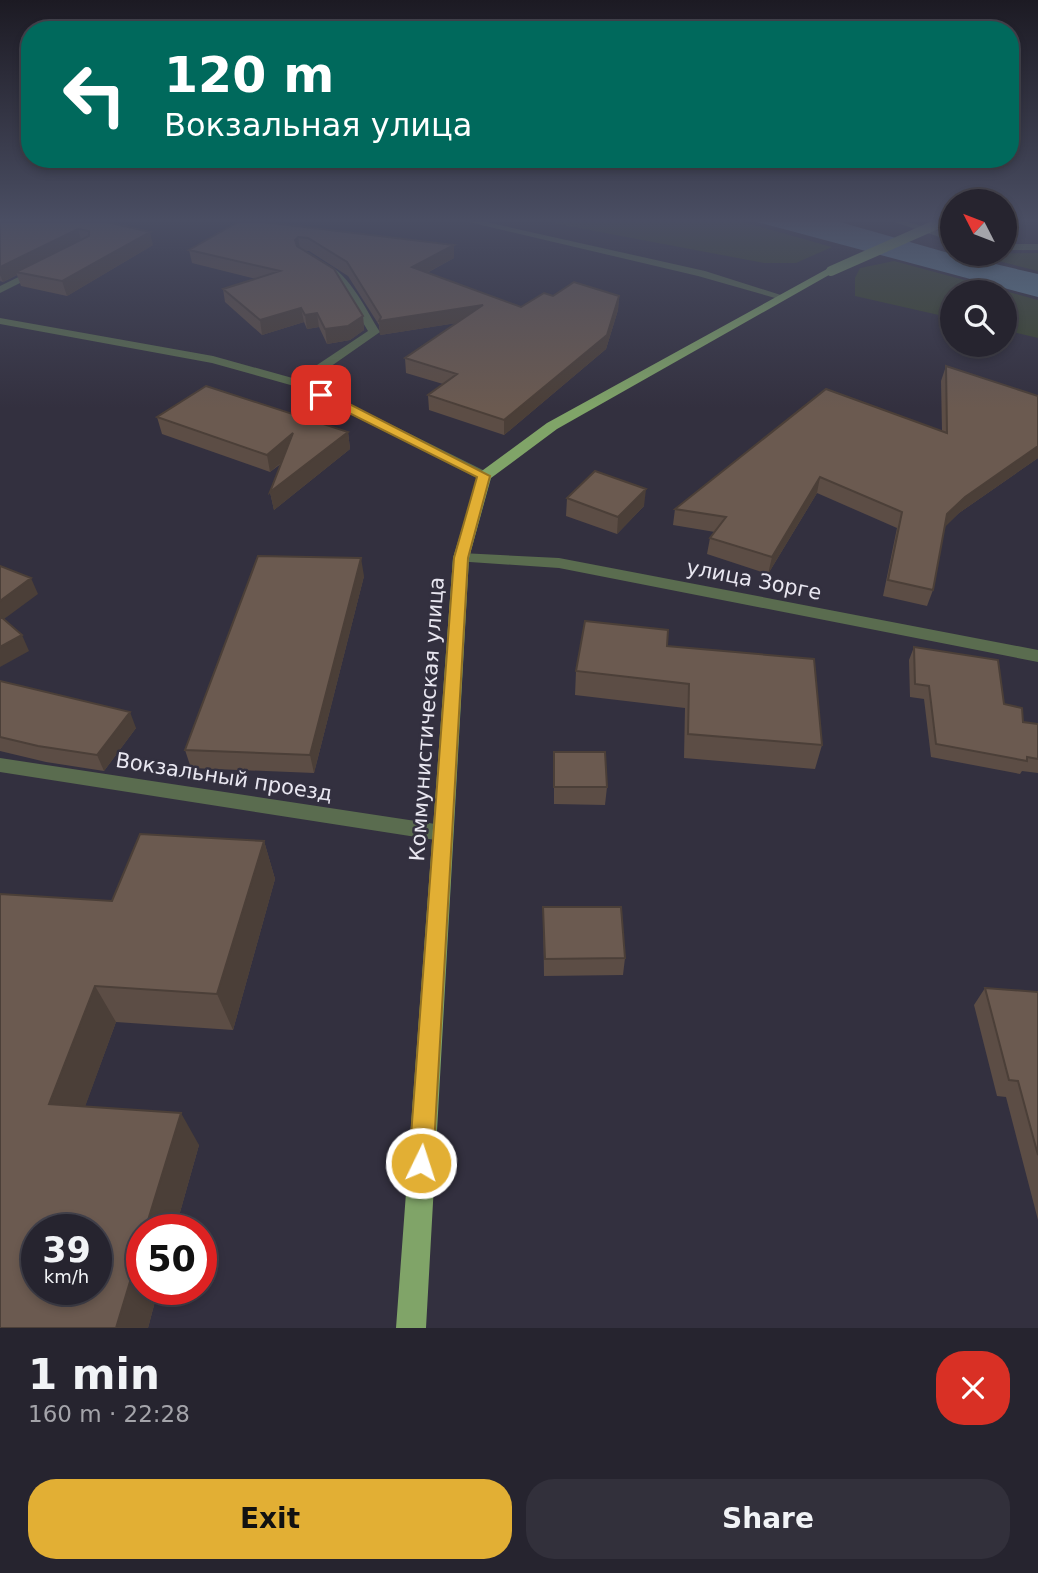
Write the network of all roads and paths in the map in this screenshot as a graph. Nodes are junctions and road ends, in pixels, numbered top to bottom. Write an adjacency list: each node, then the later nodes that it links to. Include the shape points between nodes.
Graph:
1 (345, 284): 6 (street, via 374,332)
2 (738, 284): 4 (street)
3 (807, 284): 4 (main road, bridge)
4 (782, 297): 7 (main road, via 552,426)
5 (0, 321): 6 (street, via 214,360)
6 (298, 383): 7 (street)
7 (484, 476): 8 (main road, Коммунистическая улица)
8 (461, 558): 9 (street, улица Зорге, via 559,564); 11 (main road, Коммунистическая улица)
9 (1038, 656)
10 (0, 765): 11 (street, Вокзальный проезд)
11 (442, 833): 12 (main road, Коммунистическая улица)
12 (411, 1328)

